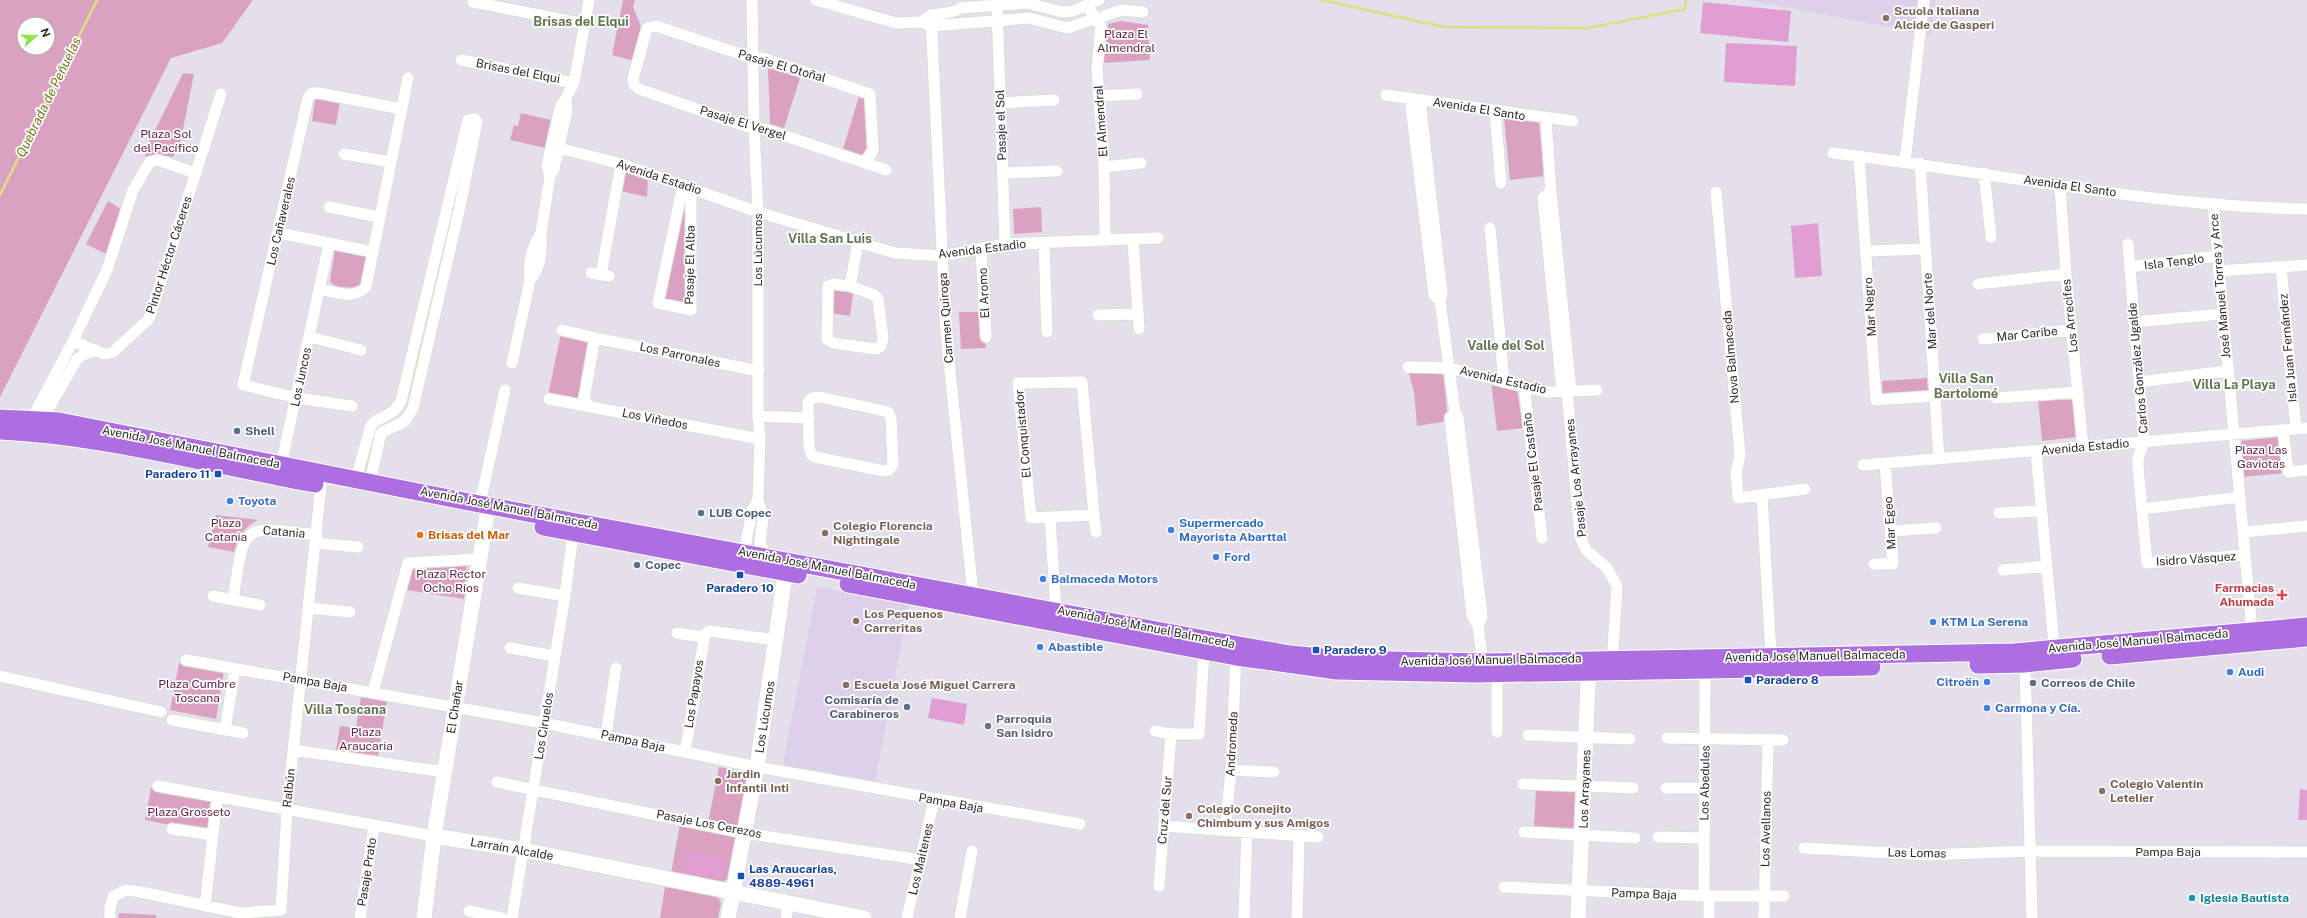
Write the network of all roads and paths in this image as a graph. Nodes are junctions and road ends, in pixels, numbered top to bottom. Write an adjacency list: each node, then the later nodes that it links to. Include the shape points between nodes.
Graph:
1 (589, 0): 13 (street, Brisas del Elqui)
2 (752, 0): 15 (street, Los Lúcumos)
3 (816, 0): 11 (street, via 896,23)
4 (1099, 0): 8 (street)
5 (1924, 0): 36 (street)
6 (473, 2): 13 (street)
7 (997, 5): 8 (street, via 1027,3 1062,12); 11 (street, via 960,8 954,13); 12 (street, Pasaje el Sol)
8 (1087, 6): 10 (street, El Almendral)
9 (1143, 12): 10 (street, via 1122,10)
10 (1096, 19): 12 (street, via 1068,28 1029,18); 22 (street, El Almendral, via 1101,26 1097,64)
11 (932, 20): 12 (street); 75 (street, Carmen Quiroga)
12 (998, 21): 26 (street, Pasaje el Sol)
13 (585, 24): 18 (street, Brisas del Elqui)
14 (648, 28): 15 (street, Pasaje El Otoñal, via 656,26); 31 (street, Pasaje El Vergel, via 633,79 634,85 639,89)
15 (752, 58): 31 (street, Los Lúcumos); 38 (street, Pasaje El Otoñal, via 763,58 870,94 873,150)
16 (461, 60): 18 (street, Brisas del Elqui)
17 (408, 78): 27 (street)
18 (574, 83): 23 (street, Brisas del Elqui)
19 (221, 94): 46 (street, Pintor Héctor Cáceres)
20 (1137, 94): 22 (street)
21 (1386, 95): 24 (street, Avenida El Santo)
22 (1100, 96): 42 (street, El Almendral)
23 (566, 98): 32 (street, Brisas del Elqui, via 567,110); 48 (street, Brisas del Elqui, via 560,108 547,166)
24 (1415, 99): 28 (street, Avenida El Santo); 106 (street, via 1431,233 1434,295 1440,301)
25 (1054, 100): 26 (street)
26 (1000, 103): 45 (street, Pasaje el Sol)
27 (402, 109): 37 (street); 61 (street, Los Cañaverales, via 312,93 308,98)
28 (1495, 111): 29 (street, Avenida El Santo); 49 (street)
29 (1546, 119): 30 (street, Avenida El Santo); 115 (street, Pasaje Los Arrayanes, via 1551,192 1543,198)
30 (1573, 121)
31 (754, 129): 38 (street, Pasaje El Vergel, via 765,129); 58 (street, Los Lúcumos)
32 (559, 148): 41 (street, Avenida Estadio); 48 (street, Brisas del Elqui)
33 (1834, 153): 35 (street, Avenida El Santo)
34 (344, 154): 37 (street)
35 (1859, 156): 36 (street, Avenida El Santo); 74 (street, Mar Negro)
36 (1905, 161): 40 (street, Avenida El Santo)
37 (391, 162): 59 (street)
38 (862, 162): 43 (street, Pasaje El Vergel)
39 (1141, 163): 42 (street)
40 (1920, 163): 47 (street, Avenida El Santo); 72 (street, Mar del Norte)
41 (621, 164): 50 (street, Avenida Estadio); 82 (street)
42 (1104, 167): 65 (street, El Almendral)
43 (886, 170)
44 (1057, 171): 45 (street)
45 (1003, 172): 69 (street, Pasaje el Sol)
46 (195, 173): 100 (street, via 158,160 150,162 133,190 107,270); 101 (street, Pintor Héctor Cáceres, via 150,319 113,352 104,354)
47 (1984, 173): 51 (street, Avenida El Santo); 63 (street)
48 (550, 176): 103 (street, Brisas del Elqui, via 536,274 530,280)
49 (1502, 183)
50 (687, 186): 50 (street, Pasaje El Alba, via 658,303 691,310); 58 (street, Avenida Estadio)
51 (2060, 186): 53 (street, Avenida El Santo); 81 (street, Los Arrecifes)
52 (1716, 192): 144 (street, Nova Balmaceda, via 1740,455 1736,474 1738,498)
53 (2213, 203): 56 (street, Avenida El Santo); 76 (street, José Manuel Torres y Arce)
54 (329, 207): 59 (street)
55 (447, 208): 57 (street); 57 (street, via 468,120 475,119 477,122); 83 (street)
56 (2307, 209)
57 (459, 211): 86 (street)
58 (758, 212): 66 (street, Avenida Estadio); 107 (street, Los Lúcumos)
59 (379, 217): 73 (street)
60 (1490, 228): 110 (street)
61 (279, 233): 68 (street); 118 (street, Los Cañaverales, via 243,384)
62 (1158, 238): 64 (street, Avenida Estadio)
63 (1991, 238)
64 (1133, 239): 65 (street, Avenida Estadio); 88 (street)
65 (1105, 241): 67 (street, Avenida Estadio)
66 (858, 243): 75 (street, Avenida Estadio, via 895,253); 85 (street)
67 (1044, 243): 69 (street, Avenida Estadio); 95 (street)
68 (329, 244): 73 (street); 87 (street, Los Juncos)
69 (1005, 244): 71 (street, Avenida Estadio)
70 (2128, 244): 78 (street, Carlos González Ugalde)
71 (981, 250): 75 (street, Avenida Estadio); 97 (street, El Aromo)
72 (1926, 250): 74 (street); 117 (street, Mar del Norte)
73 (373, 252): 87 (street, via 366,287 362,292 348,294)
74 (1866, 252): 117 (street, Mar Negro, via 1876,400)
75 (942, 256): 174 (street, Carmen Quiroga, via 946,332)
76 (2217, 256): 78 (street, Isla Tenglo); 80 (street, José Manuel Torres y Arce)
77 (2307, 265): 79 (street)
78 (2130, 267): 91 (street, Carlos González Ugalde)
79 (2281, 267): 80 (street); 128 (street, Isla Juan Fernández)
80 (2218, 271): 89 (street, José Manuel Torres y Arce)
81 (2066, 274): 84 (street); 94 (street, Los Arrecifes)
82 (600, 275)
83 (429, 284): 86 (street); 105 (street)
84 (1978, 284)
85 (850, 286): 85 (street, via 828,286 827,339 833,343 876,349 881,346 883,339 878,299)
86 (441, 287): 108 (street)
87 (320, 289): 96 (street, Los Juncos)
88 (1138, 314): 90 (street); 92 (street)
89 (2222, 314): 91 (street); 109 (street, José Manuel Torres y Arce)
90 (1098, 315)
91 (2134, 322): 111 (street, Carlos González Ugalde)
92 (1138, 329)
93 (562, 330): 98 (street, Los Parronales)
94 (2071, 330): 99 (street, Mar Caribe); 116 (street, Los Arrecifes)
95 (1047, 332)
96 (310, 337): 102 (street); 118 (street, Los Juncos)
97 (986, 337)
98 (600, 339): 107 (street, Los Parronales); 122 (street, via 594,343 584,399)
99 (1983, 339)
100 (73, 341): 101 (street, Pintor Héctor Cáceres); 126 (street)
101 (96, 350): 126 (street, Pintor Héctor Cáceres, via 77,359)
102 (361, 350)
103 (512, 363)
104 (1408, 367): 106 (street, Avenida Estadio)
105 (409, 368): 108 (street); 141 (street, via 397,410 377,420 368,432)
106 (1449, 368): 110 (street, Avenida Estadio); 193 (street, via 1455,412 1458,417 1460,480 1468,544 1482,616 1478,627)
107 (759, 371): 123 (street, Los Lúcumos)
108 (422, 372): 141 (street, via 410,416 381,433)
109 (2227, 372): 111 (street); 131 (street, José Manuel Torres y Arce)
110 (1504, 382): 112 (street, Avenida Estadio)
111 (2139, 382): 133 (street, Carlos González Ugalde)
112 (1524, 386): 115 (street, Avenida Estadio, via 1546,392); 159 (street, Pasaje El Castaño)
113 (505, 390): 148 (street, El Chañar)
114 (1597, 390): 115 (street, Avenida Estadio)
115 (1567, 391): 195 (street, Pasaje Los Arrayanes, via 1580,537 1586,550 1607,568 1617,586)
116 (2078, 392): 119 (street); 134 (street, Los Arrecifes)
117 (1935, 396): 136 (street, Mar del Norte)
118 (297, 398): 121 (street); 138 (street, Los Juncos)
119 (1996, 398)
120 (548, 399): 122 (street, Los Viñedos)
121 (352, 406)
122 (590, 406): 132 (street, Los Viñedos)
123 (758, 416): 125 (street); 132 (street, Los Lúcumos)
124 (0, 418): 126 (main road, Avenida José Manuel Balmaceda)
125 (809, 418): 125 (street, via 809,447 815,457 884,471 890,469 893,464 891,418 888,412 820,397 812,398 808,402)
126 (37, 420): 138 (main road, Avenida José Manuel Balmaceda, via 59,421)
127 (2307, 428): 128 (street, Avenida Estadio)
128 (2296, 429): 129 (street, Avenida Estadio)
129 (2283, 430): 131 (street, Avenida Estadio); 140 (street, via 2288,472)
130 (0, 431): 142 (main road, Avenida José Manuel Balmaceda, via 23,431 107,444)
131 (2233, 434): 133 (street, Avenida Estadio); 145 (street, José Manuel Torres y Arce)
132 (760, 439): 146 (street, Los Lúcumos)
133 (2144, 442): 134 (street, Avenida Estadio); 147 (street, Carlos González Ugalde, via 2138,458)
134 (2082, 447): 135 (street, Avenida Estadio)
135 (2036, 451): 136 (street, Avenida Estadio); 149 (street)
136 (1939, 459): 137 (street, Avenida Estadio)
137 (1885, 463): 139 (street, Avenida Estadio); 155 (street, Mar Egeo)
138 (281, 465): 141 (main road, Avenida José Manuel Balmaceda)
139 (1863, 465)
140 (2307, 470)
141 (363, 481): 148 (main road, Avenida José Manuel Balmaceda)
142 (321, 485): 148 (main road, Avenida José Manuel Balmaceda); 160 (street, Ralbún)
143 (1805, 489): 144 (street, Nova Balmaceda)
144 (1762, 496): 191 (street)
145 (2240, 497): 147 (street); 157 (street, José Manuel Torres y Arce)
146 (758, 500): 163 (street, Los Lúcumos, via 763,517 760,542); 165 (street, Los Lúcumos, via 752,510)
147 (2142, 509): 166 (street, Carlos González Ugalde)
148 (483, 510): 158 (main road, Avenida José Manuel Balmaceda); 164 (street, El Chañar); 165 (main road, Avenida José Manuel Balmaceda, via 504,507)
149 (2041, 511): 150 (street); 168 (street)
150 (1999, 513)
151 (1094, 515): 152 (street, El Conquistador); 152 (street, El Conquistador, via 1082,382 1018,383 1031,518); 156 (street, El Conquistador)
152 (1050, 518): 178 (street)
153 (2307, 526): 157 (street)
154 (1936, 528): 155 (street)
155 (1891, 531): 167 (street, Mar Egeo, via 1893,564)
156 (1096, 532)
157 (2244, 532): 162 (street, José Manuel Torres y Arce)
158 (573, 533): 165 (main road, Avenida José Manuel Balmaceda); 173 (street, Los Ciruelos)
159 (1542, 538)
160 (316, 539): 161 (street, Catania); 175 (street, Catania, via 265,529 249,534 242,546); 177 (street, Ralbún)
161 (358, 547)
162 (2245, 555): 166 (street, Isidro Vásquez); 181 (street, José Manuel Torres y Arce)
163 (766, 556): 165 (main road, Avenida José Manuel Balmaceda); 169 (main road, Avenida José Manuel Balmaceda)
164 (478, 559): 203 (street, via 408,563); 204 (street, El Chañar)
165 (743, 559): 169 (main road, Avenida José Manuel Balmaceda)
166 (2146, 562)
167 (1874, 564)
168 (2047, 566): 170 (street); 188 (street)
169 (786, 567): 174 (main road, Avenida José Manuel Balmaceda); 185 (street, Los Lúcumos); 187 (main road, Avenida José Manuel Balmaceda)
170 (2002, 570)
171 (518, 588): 173 (street)
172 (213, 596): 175 (street)
173 (565, 596): 189 (street, Los Ciruelos)
174 (973, 596): 178 (main road, Avenida José Manuel Balmaceda)
175 (233, 600): 176 (street)
176 (260, 605)
177 (309, 608): 179 (street); 202 (street, Ralbún)
178 (1056, 610): 193 (main road, Avenida José Manuel Balmaceda, via 1290,654 1382,661)
179 (350, 612)
180 (2307, 626): 181 (main road, Avenida José Manuel Balmaceda)
181 (2252, 631): 188 (main road, Avenida José Manuel Balmaceda)
182 (677, 633): 183 (street)
183 (703, 636): 185 (street, via 710,631); 222 (street, Los Papayos)
184 (2307, 638): 188 (main road, Avenida José Manuel Balmaceda)
185 (776, 640): 223 (street, Los Lúcumos)
186 (510, 648): 189 (street)
187 (1204, 652): 190 (main road, Avenida José Manuel Balmaceda); 212 (street, via 1198,734)
188 (2055, 655): 191 (main road, Avenida José Manuel Balmaceda); 194 (main road, Avenida José Manuel Balmaceda)
189 (555, 656): 207 (street, Los Ciruelos)
190 (1236, 657): 200 (main road, Avenida José Manuel Balmaceda, via 1337,671); 224 (street, Andromeda)
191 (1771, 657): 195 (main road, Avenida José Manuel Balmaceda)
192 (186, 660): 198 (street, Pampa Baja)
193 (1483, 662): 196 (main road, Avenida José Manuel Balmaceda)
194 (2025, 664): 199 (main road, Avenida José Manuel Balmaceda); 257 (street)
195 (1612, 665): 196 (main road, Avenida José Manuel Balmaceda); 199 (main road, Avenida José Manuel Balmaceda)
196 (1589, 666): 200 (main road, Avenida José Manuel Balmaceda); 217 (street, Los Arrayanes)
197 (616, 668): 213 (street)
198 (235, 669): 202 (street, Pampa Baja); 208 (street)
199 (1705, 670): 215 (street, Los Abedules)
200 (1497, 674): 210 (street)
201 (0, 676): 205 (street)
202 (302, 680): 203 (street, Pampa Baja); 221 (street, Ralbún)
203 (373, 692): 204 (street, Pampa Baja)
204 (455, 707): 207 (street, Pampa Baja); 225 (street, El Chañar)
205 (161, 712)
206 (172, 720): 208 (street)
207 (544, 723): 213 (street, Pampa Baja); 231 (street, Los Ciruelos)
208 (225, 730): 211 (street)
209 (1155, 730): 212 (street)
210 (1496, 732)
211 (243, 733)
212 (1171, 734): 240 (street, Cruz del Sur)
213 (606, 735): 222 (street, Pampa Baja)
214 (1528, 735): 217 (street)
215 (1706, 737): 216 (street); 219 (street); 234 (street, Los Abedules)
216 (1667, 738)
217 (1587, 739): 218 (street); 230 (street, Los Arrayanes)
218 (1630, 739)
219 (1768, 739): 220 (street); 265 (street, Los Avellanos)
220 (1783, 740)
221 (294, 750): 225 (street); 237 (street, Ralbún)
222 (685, 752): 223 (street, Pampa Baja)
223 (757, 767): 236 (street, Pampa Baja); 245 (street, Los Lúcumos)
224 (1231, 770): 226 (street); 242 (street, Andromeda)
225 (445, 772): 248 (street, El Chañar)
226 (1274, 772)
227 (497, 782): 231 (street, Pasaje Los Cerezos)
228 (1523, 784): 230 (street)
229 (158, 786): 235 (street, Larraín Alcalde)
230 (1584, 786): 232 (street); 247 (street, Los Arrayanes)
231 (534, 788): 245 (street, Pasaje Los Cerezos); 255 (street, Los Ciruelos)
232 (1633, 788)
233 (1666, 788): 234 (street)
234 (1705, 788): 253 (street, Los Abedules)
235 (218, 798): 237 (street, Larraín Alcalde); 246 (street)
236 (934, 800): 238 (street, Pampa Baja); 259 (street, Los Maitenes)
237 (287, 810): 239 (street, Larraín Alcalde); 267 (street, Ralbún, via 281,910 240,913)
238 (1080, 824)
239 (374, 826): 248 (street, Larraín Alcalde); 272 (street, Pasaje Prato)
240 (1164, 826): 242 (street); 260 (street, Cruz del Sur)
241 (172, 829): 246 (street)
242 (1225, 831): 243 (street)
243 (1247, 832): 249 (street); 280 (street)
244 (1524, 832): 247 (street)
245 (744, 833): 259 (street, Pasaje Los Cerezos); 262 (street, Los Lúcumos)
246 (213, 835): 267 (street)
247 (1583, 835): 252 (street); 263 (street, Los Arrayanes)
248 (434, 836): 255 (street, Larraín Alcalde); 273 (street, El Chañar)
249 (1299, 836): 250 (street); 281 (street)
250 (1318, 837)
251 (1658, 837): 253 (street)
252 (1635, 838)
253 (1704, 838): 264 (street, Los Abedules)
254 (1804, 848): 257 (street, Las Lomas, via 1927,855)
255 (523, 850): 262 (street, Larraín Alcalde); 275 (street, Los Ciruelos)
256 (972, 851): 279 (street)
257 (2030, 851): 258 (street, Pampa Baja); 285 (street)
258 (2307, 852)
259 (922, 860): 278 (street, Los Maitenes)
260 (1159, 886)
261 (1504, 887): 263 (street, Pampa Baja)
262 (733, 892): 269 (street, Larraín Alcalde); 276 (street, Los Lúcumos)
263 (1580, 892): 264 (street, Pampa Baja); 282 (street, Los Arrayanes)
264 (1706, 896): 265 (street, Pampa Baja); 283 (street, Los Abedules)
265 (1765, 896): 266 (street, Pampa Baja); 284 (street, Los Avellanos)
266 (1784, 896)
267 (205, 906): 270 (street, Ralbún, via 126,890 114,896)
268 (469, 911): 274 (street)
269 (787, 911): 271 (street, Larraín Alcalde)
270 (110, 913)
271 (846, 916): 277 (street, Larraín Alcalde)
272 (360, 918)
273 (424, 918)
274 (502, 918)
275 (512, 918)
276 (728, 918)
277 (864, 918)
278 (907, 918)
279 (960, 918)
280 (1244, 918)
281 (1297, 918)
282 (1578, 918)
283 (1709, 918)
284 (1764, 918)
285 (2032, 918)

